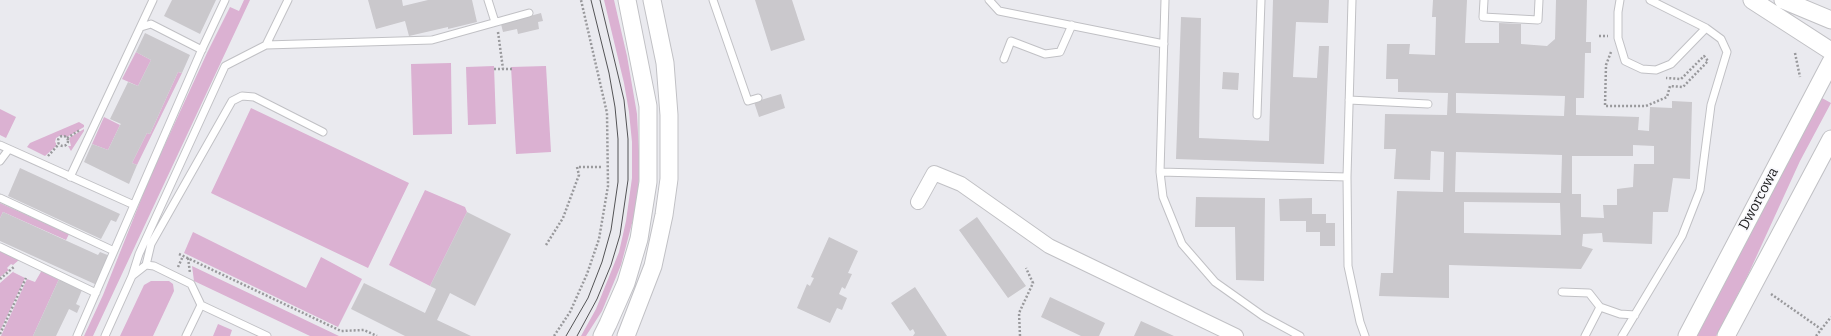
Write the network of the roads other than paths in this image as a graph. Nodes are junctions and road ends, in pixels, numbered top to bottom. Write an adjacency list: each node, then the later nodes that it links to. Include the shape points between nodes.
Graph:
1 (153, 0): 22 (lane)
2 (225, 0): 26 (lane)
3 (288, 0): 25 (lane)
4 (488, 0): 20 (lane)
5 (627, 0): 58 (street, via 648,106 648,182 639,239 626,283)
6 (652, 0): 59 (street, via 665,63 669,115 669,178 653,266)
7 (713, 0): 30 (lane, via 748,101)
8 (988, 0): 21 (lane, via 999,10)
9 (1166, 0): 24 (lane)
10 (1261, 0): 33 (lane)
11 (1352, 0): 31 (lane)
12 (1484, 0): 13 (lane, via 1483,17 1538,20)
13 (1538, 0)
14 (1620, 0): 23 (lane, via 1618,38 1625,61 1642,69 1656,70 1671,64)
15 (1650, 0): 23 (lane)
16 (1752, 0): 27 (street)
17 (1783, 0): 19 (street)
18 (529, 12): 20 (lane)
19 (1831, 20)
20 (495, 22): 25 (lane, via 432,40)
21 (1072, 25): 24 (lane); 28 (lane, via 1060,52 1045,54 1011,41)
22 (141, 27): 26 (lane, via 151,24); 40 (lane)
23 (1706, 28): 53 (lane, via 1721,39 1727,52 1711,105 1700,190 1682,236)
24 (1164, 44): 39 (lane)
25 (266, 45): 48 (lane, via 225,66 139,254)
26 (202, 50): 44 (lane)
27 (1831, 50)
28 (1004, 59)
29 (1831, 62): 65 (street, Dworcowa)
30 (758, 98)
31 (1349, 100): 32 (lane); 41 (lane)
32 (1428, 104)
33 (1257, 115)
34 (323, 132): 47 (lane, via 254,97 242,96 232,101 151,244)
35 (1831, 139): 66 (street)
36 (0, 145): 37 (lane)
37 (9, 149): 38 (lane); 40 (lane)
38 (0, 161)
39 (1160, 172): 41 (lane); 61 (lane, via 1163,196 1182,244 1215,282 1263,316)
40 (70, 176): 44 (lane)
41 (1347, 176): 62 (lane, via 1348,266)
42 (0, 198): 46 (lane)
43 (918, 202): 60 (street, via 934,173 961,184 1050,246)
44 (134, 205): 46 (lane)
45 (0, 247): 50 (lane)
46 (114, 251): 50 (lane)
47 (146, 265): 48 (lane); 51 (lane, via 154,266 191,284)
48 (132, 276): 55 (lane)
49 (1562, 292): 52 (lane, via 1589,293)
50 (96, 293): 54 (lane)
51 (201, 305): 56 (lane); 57 (lane)
52 (1600, 307): 53 (lane, via 1620,314); 63 (lane)
53 (1635, 315): 64 (lane)
54 (77, 336)
55 (104, 336)
56 (186, 336)
57 (267, 336)
58 (602, 336)
59 (626, 336)
60 (1236, 336)
61 (1300, 336)
62 (1365, 336)
63 (1585, 336)
64 (1622, 336)
65 (1687, 336)
66 (1726, 336)

